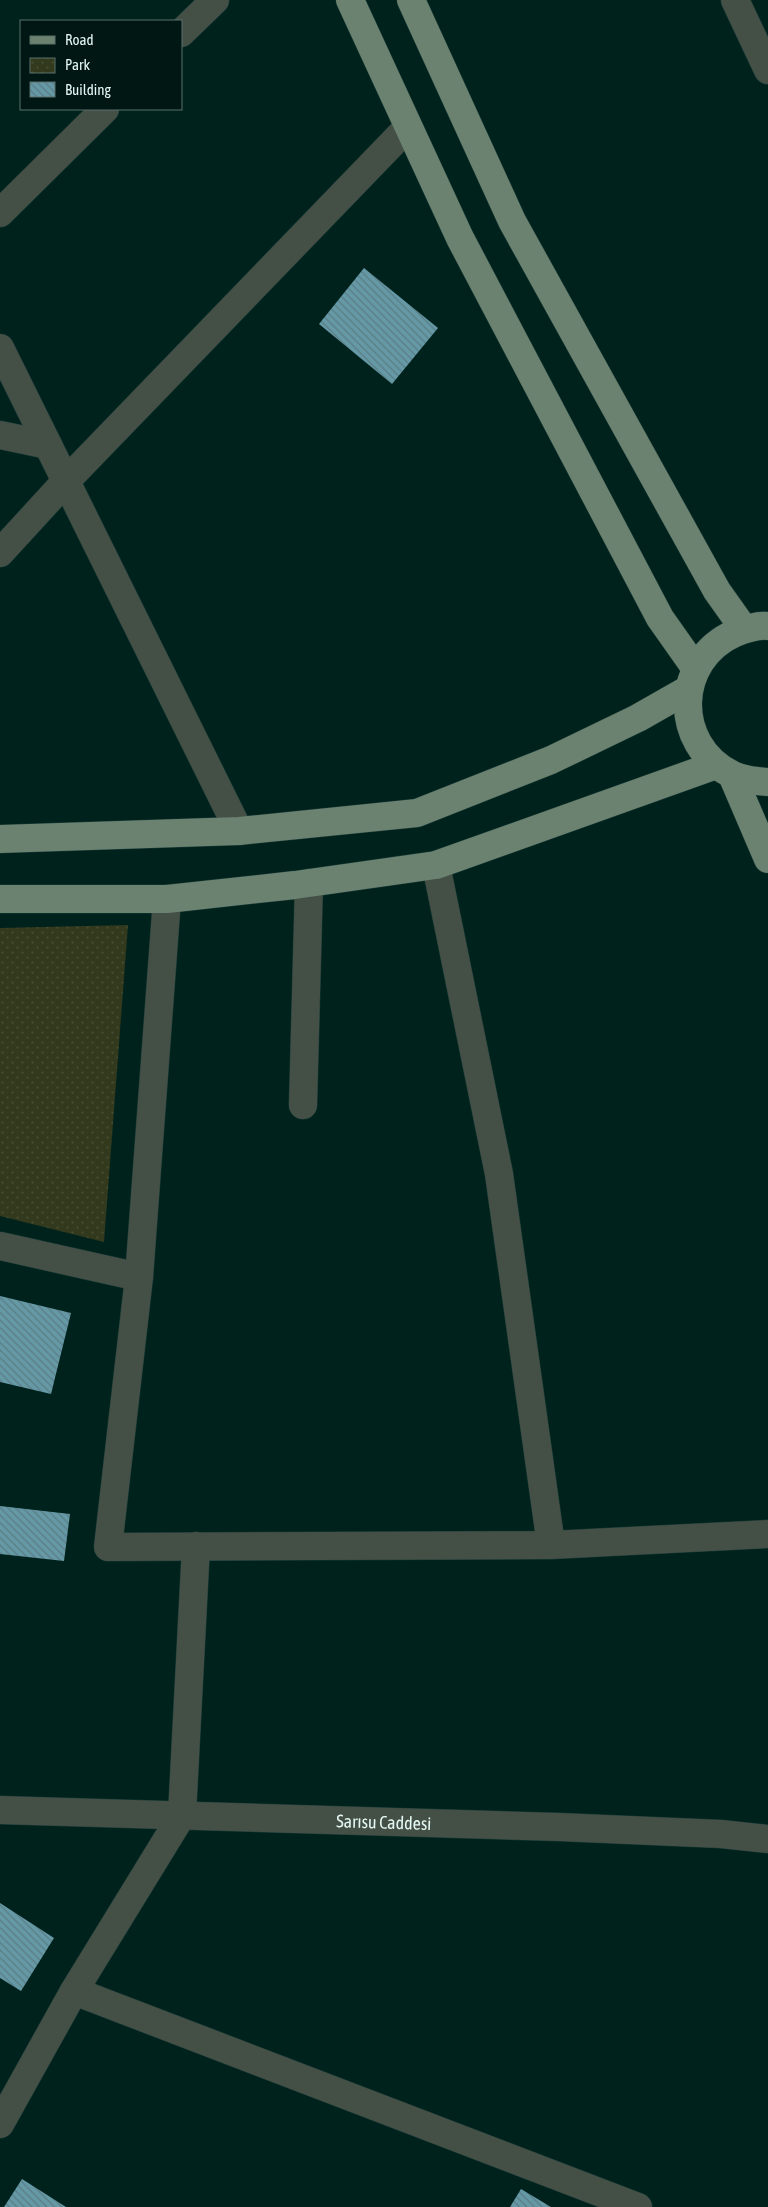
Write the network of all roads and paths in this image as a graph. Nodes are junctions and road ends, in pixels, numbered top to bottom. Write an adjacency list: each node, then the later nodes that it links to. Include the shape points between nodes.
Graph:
1 (215, 0): 5 (street)
2 (350, 0): 8 (main road)
3 (411, 0): 15 (main road, via 512,221 717,591)
4 (735, 0): 6 (street)
5 (182, 32)
6 (768, 70)
7 (104, 110): 9 (street)
8 (408, 126): 13 (street); 16 (main road, via 460,238)
9 (0, 213)
10 (0, 348): 12 (street)
11 (0, 435): 12 (street)
12 (48, 445): 13 (street)
13 (66, 481): 14 (street); 19 (street)
14 (0, 553)
15 (756, 628): 16 (main road, via 724,638 708,651)
16 (693, 679): 17 (main road, via 687,710 692,731 702,749); 19 (main road, via 638,718 551,760 417,814)
17 (724, 770): 18 (main road, via 750,781); 21 (main road); 22 (main road)
18 (768, 782)
19 (239, 831): 20 (main road)
20 (0, 839)
21 (768, 859)
22 (436, 865): 23 (main road); 30 (street, via 499,1174)
23 (309, 883): 25 (main road); 26 (street)
24 (0, 899): 25 (main road)
25 (168, 899): 28 (street)
26 (303, 1105)
27 (0, 1246): 28 (street)
28 (139, 1276): 31 (street, via 108,1547)
29 (768, 1534): 30 (street)
30 (551, 1545): 31 (street)
31 (196, 1546): 33 (street)
32 (0, 1810): 33 (street, Sarısu Caddesi)
33 (182, 1815): 34 (street, Sarısu Caddesi, via 578,1828); 35 (street)
34 (768, 1839)
35 (74, 1991): 36 (street); 37 (street)
36 (0, 2124)
37 (638, 2207)

